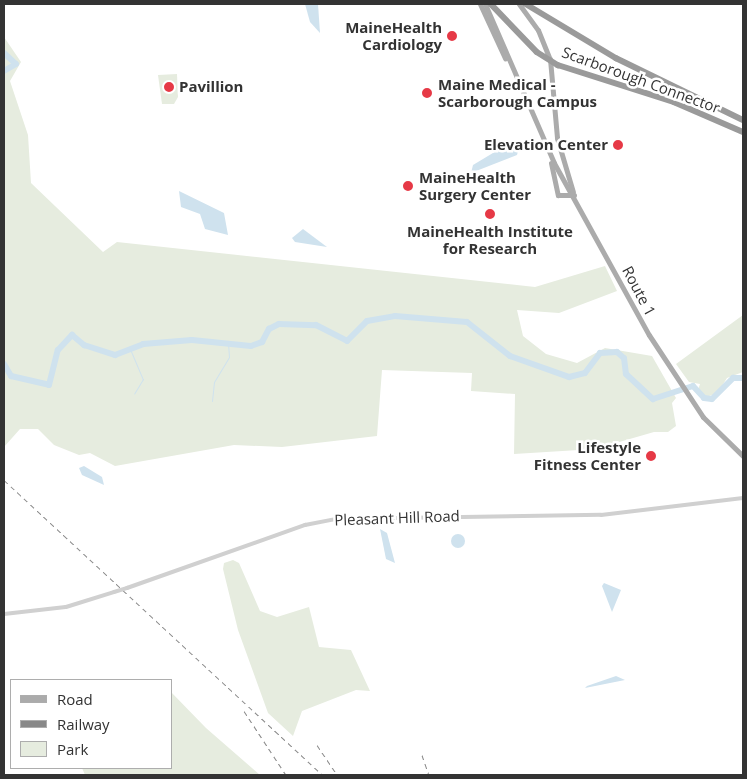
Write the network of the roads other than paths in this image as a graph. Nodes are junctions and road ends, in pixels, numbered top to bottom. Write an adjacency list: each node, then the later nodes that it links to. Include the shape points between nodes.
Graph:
1 (480, 4): 6 (main road)
2 (485, 4): 6 (main road, Route 1)
3 (491, 4): 8 (highway, Scarborough Connector, bridge, via 537,52 558,65 674,102)
4 (519, 4): 10 (main road, Route 1, via 538,30 550,59 557,138)
5 (526, 4): 7 (highway, Scarborough Connector, via 616,58)
6 (519, 82): 9 (main road, Route 1)
7 (743, 120)
8 (743, 132)
9 (547, 146): 10 (main road, Route 1); 10 (main road, via 557,192 563,198)
10 (574, 195): 11 (main road, Route 1, via 680,386)
11 (743, 456)
12 (743, 498): 13 (street, Pleasant Hill Road, bridge, via 615,515 326,520 61,608)
13 (4, 614)

